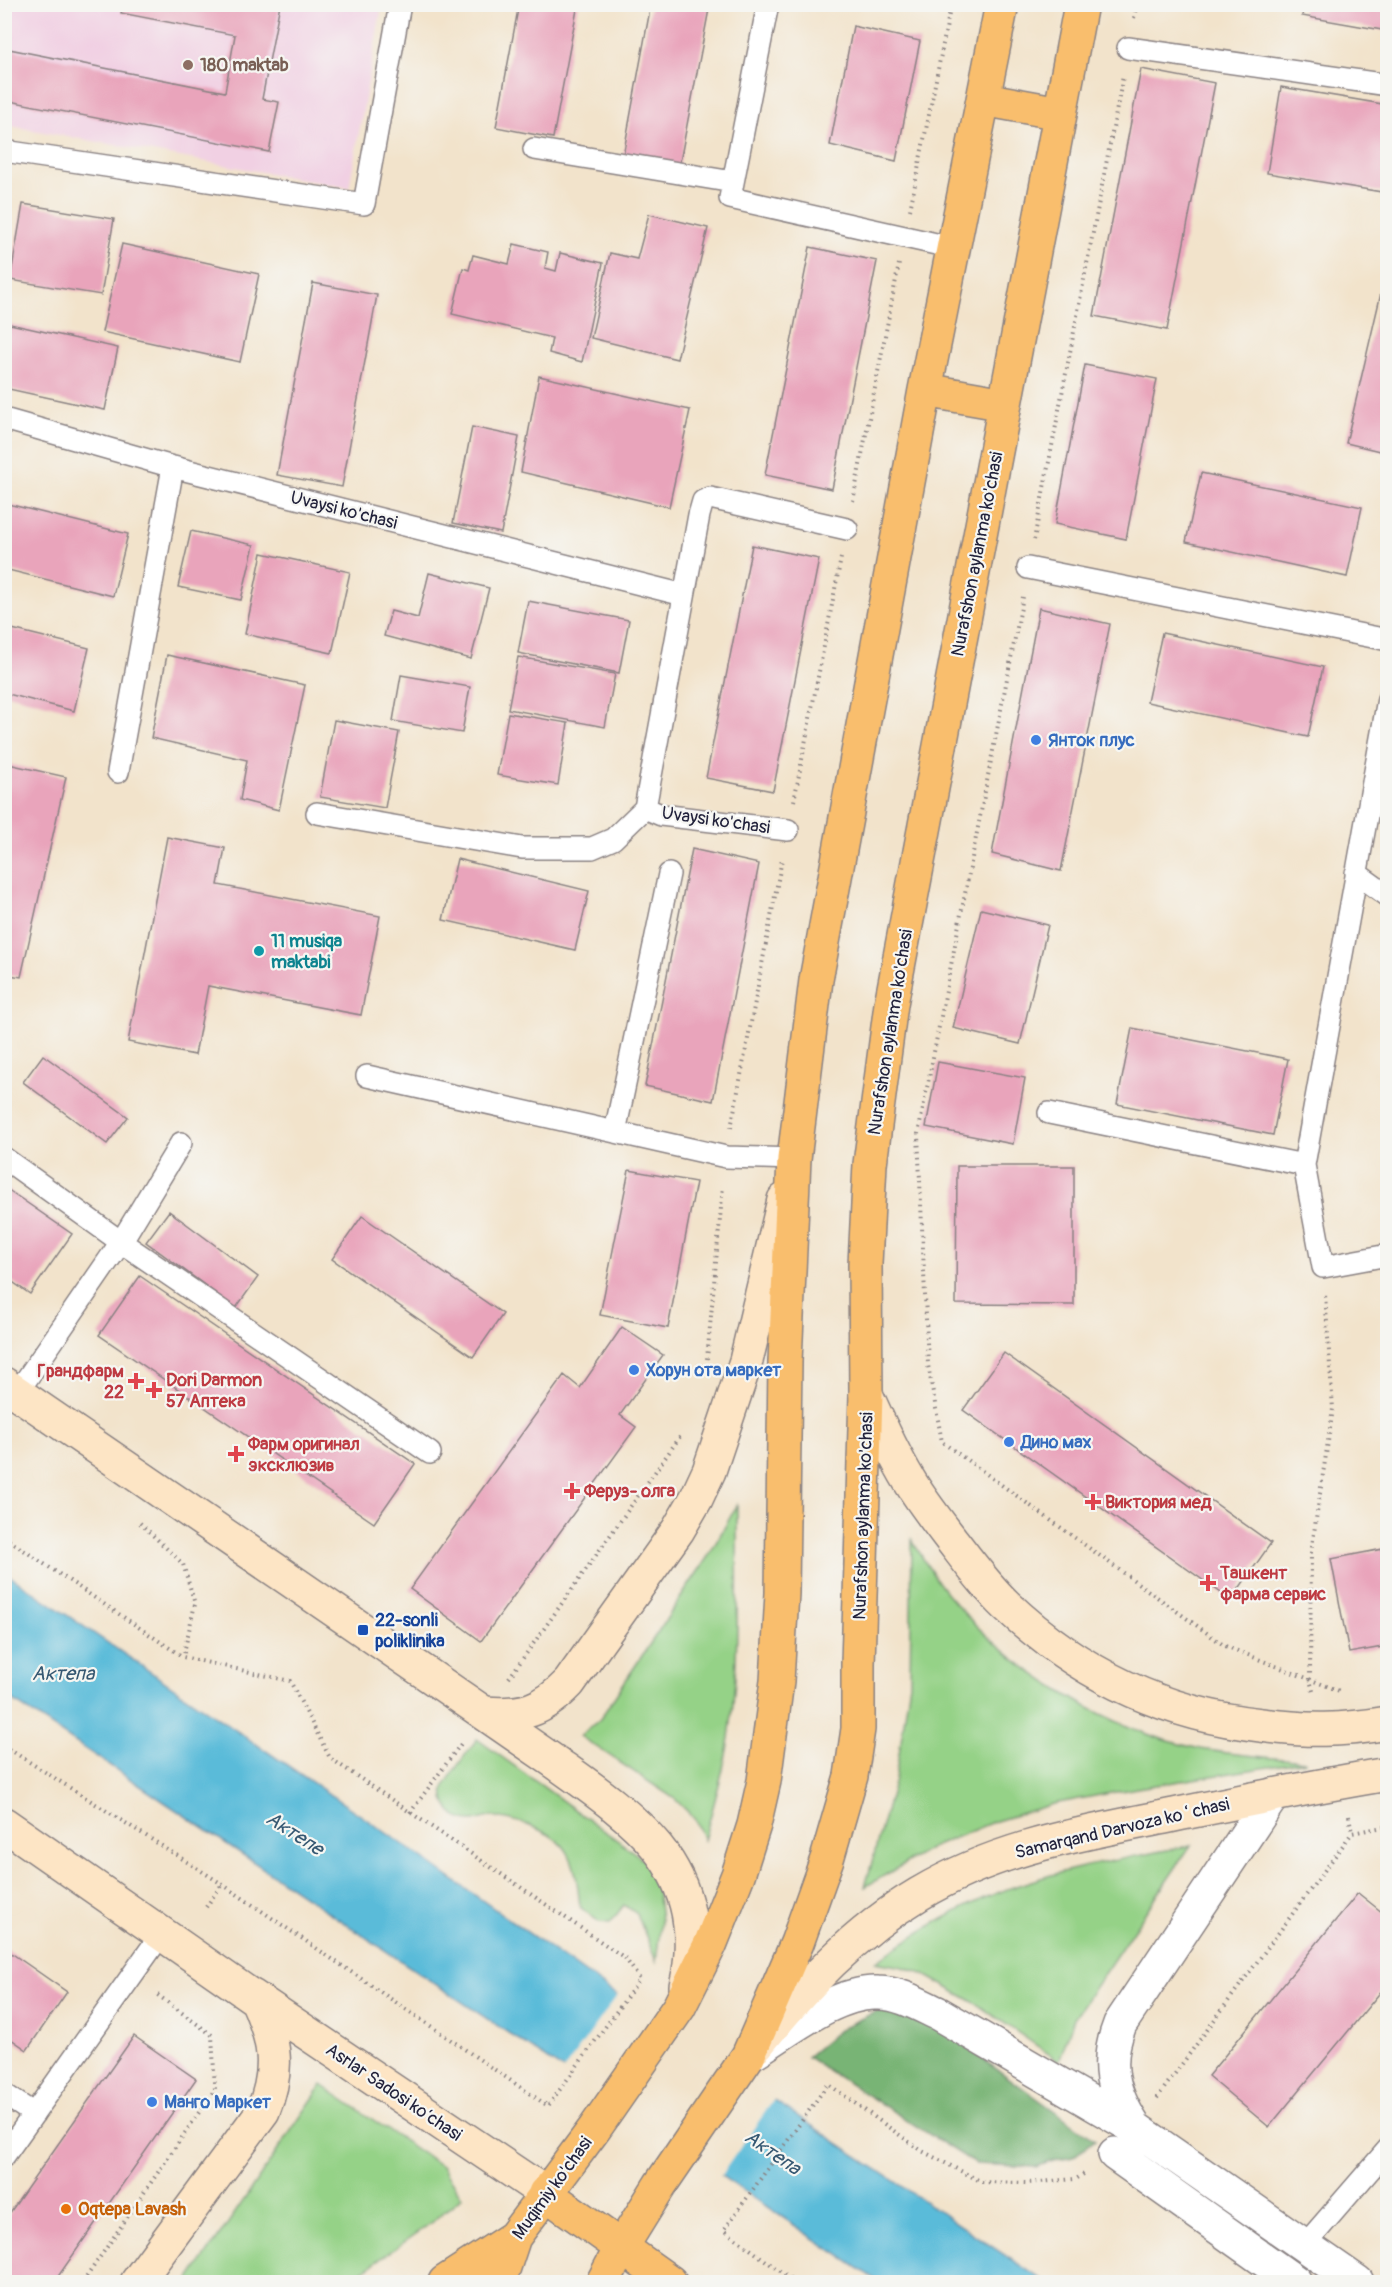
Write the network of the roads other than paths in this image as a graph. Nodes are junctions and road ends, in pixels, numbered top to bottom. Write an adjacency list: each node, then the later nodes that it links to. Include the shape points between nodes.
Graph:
1 (400, 4): 10 (lane, via 364,204)
2 (768, 4): 11 (lane)
3 (1002, 4): 7 (main road)
4 (1081, 4): 8 (main road, Nurafshon aylanma ko'chasi)
5 (1128, 48): 6 (lane)
6 (1388, 85)
7 (984, 99): 8 (main road); 12 (main road)
8 (1060, 113): 14 (main road, Nurafshon aylanma ko'chasi)
9 (534, 149): 11 (lane)
10 (4, 151)
11 (733, 182): 12 (lane, via 730,198)
12 (954, 248): 13 (main road)
13 (925, 390): 14 (main road); 34 (main road, via 816,980)
14 (1005, 404): 39 (main road, Nurafshon aylanma ko'chasi, via 891,1004 870,1164 865,1264)
15 (4, 419): 16 (lane, Uvaysi ko'chasi)
16 (173, 467): 19 (lane, Uvaysi ko'chasi); 22 (lane)
17 (847, 529): 19 (lane, Uvaysi ko'chasi, via 710,498 703,501 699,515)
18 (1028, 568): 20 (lane)
19 (684, 595): 23 (lane, Uvaysi ko'chasi)
20 (1388, 640)
21 (1388, 699): 26 (lane)
22 (118, 772)
23 (645, 808): 24 (lane, via 614,839 592,848 522,848); 25 (lane, Uvaysi ko'chasi, via 661,815)
24 (317, 813)
25 (788, 830)
26 (1356, 873): 28 (lane); 35 (lane)
27 (669, 874): 31 (lane)
28 (1388, 896)
29 (367, 1076): 31 (lane)
30 (1049, 1113): 35 (lane)
31 (615, 1132): 34 (lane, via 726,1157)
32 (180, 1143): 36 (lane)
33 (4, 1158): 36 (lane)
34 (794, 1159): 41 (street, via 746,1361 709,1471 678,1530); 50 (main road, via 785,1362 782,1593 777,1681 764,1781 738,1875 710,1945)
35 (1304, 1165): 37 (lane, via 1323,1267)
36 (121, 1242): 38 (lane); 40 (lane)
37 (1388, 1255)
38 (11, 1388): 42 (street)
39 (866, 1394): 43 (street, via 909,1480 972,1567 1005,1604 1076,1660 1154,1701 1232,1722 1330,1731); 51 (main road, Nurafshon aylanma ko'chasi, via 858,1729 850,1776 827,1859 797,1943)
40 (430, 1453)
41 (569, 1683): 42 (street, via 545,1705); 44 (street, via 556,1703 550,1724 551,1744)
42 (477, 1722): 44 (street)
43 (1388, 1723)
44 (562, 1767): 50 (street, via 648,1837 679,1881 688,1906 692,1942)
45 (1388, 1774): 46 (street, Samarqand Darvoza koʻchasi)
46 (1273, 1795): 51 (street, Samarqand Darvoza koʻchasi, via 1046,1841 949,1878 893,1911 844,1951); 54 (street, via 1114,2037 1113,2082 1117,2098)
47 (4, 1824): 48 (street, Asrlar Sadosi ko‘chasi)
48 (162, 1933): 49 (street, Asrlar Sadosi ko‘chasi); 53 (lane)
49 (243, 1990): 58 (street, Asrlar Sadosi ko‘chasi); 62 (street, Asrlar Sadosi ko‘chasi, via 257,2000 269,2031 274,2063 270,2096)
50 (679, 2007): 58 (main road, Muqimiy ko'chasi)
51 (748, 2056): 54 (street, via 829,2006 858,1995 888,1994 939,2014); 61 (main road, Nurafshon aylanma ko'chasi)
52 (4, 2094): 53 (lane)
53 (34, 2114): 57 (lane)
54 (1135, 2128): 60 (street)
55 (1388, 2149): 60 (lane)
56 (1114, 2154): 67 (street)
57 (4, 2156)
58 (545, 2193): 59 (main road, Muqimiy ko'chasi); 61 (main road)
59 (514, 2237): 63 (main road); 64 (main road, Muqimiy ko'chasi)
60 (1304, 2246): 68 (street)
61 (621, 2248): 65 (main road); 66 (main road)
62 (137, 2283)
63 (445, 2283)
64 (500, 2283)
65 (603, 2283)
66 (670, 2283)
67 (1295, 2283)
68 (1357, 2283)

